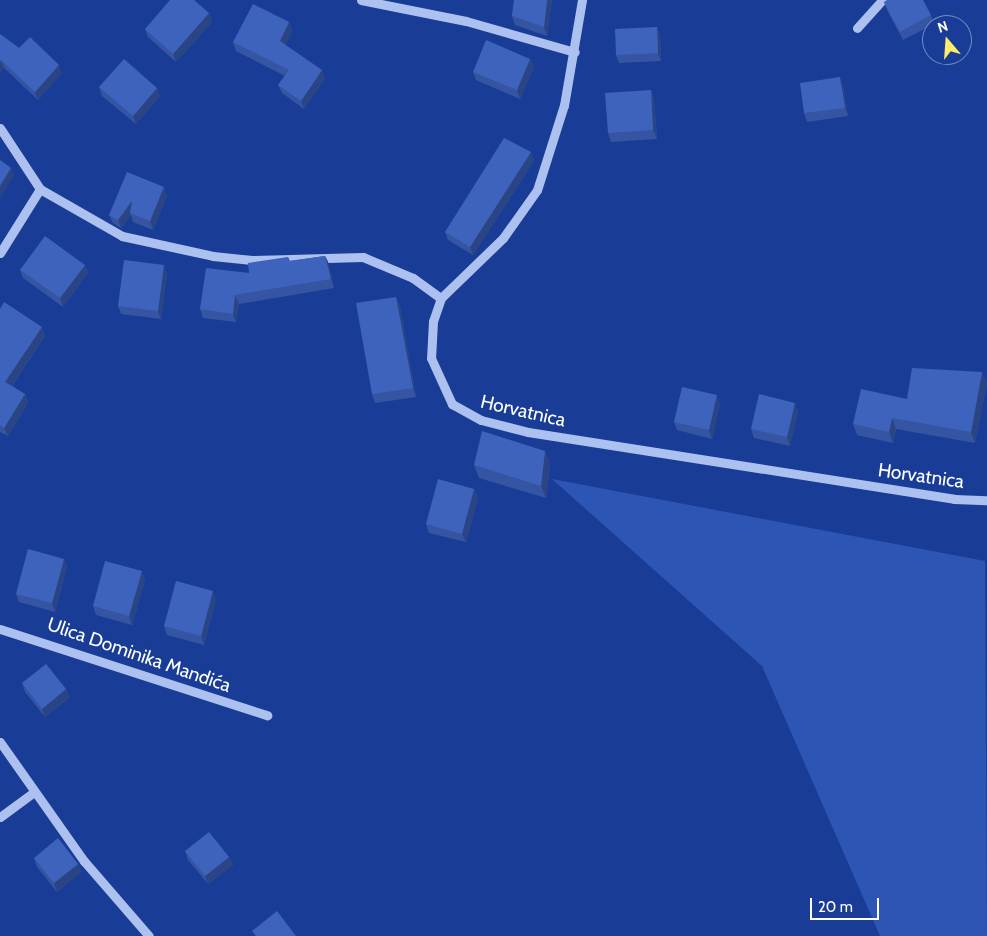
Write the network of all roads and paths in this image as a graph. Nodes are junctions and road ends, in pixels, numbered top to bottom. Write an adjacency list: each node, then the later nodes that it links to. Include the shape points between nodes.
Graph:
1 (361, 0): 5 (street, via 466,21)
2 (582, 0): 5 (street)
3 (882, 0): 4 (street)
4 (857, 28)
5 (575, 52): 9 (street, via 550,158 536,190 504,238)
6 (0, 128): 7 (street)
7 (40, 189): 8 (street); 9 (street, via 101,225 146,243 252,260 362,257 413,278)
8 (0, 252)
9 (441, 298): 10 (street, Horvatnica, via 432,335 437,378 452,404 481,420 528,432 954,499)
10 (987, 500)
11 (0, 629): 12 (street, Ulica Dominika Mandića)
12 (267, 715)
13 (0, 742): 14 (street)
14 (34, 792): 15 (street); 16 (street, via 84,861)
15 (0, 817)
16 (149, 936)

